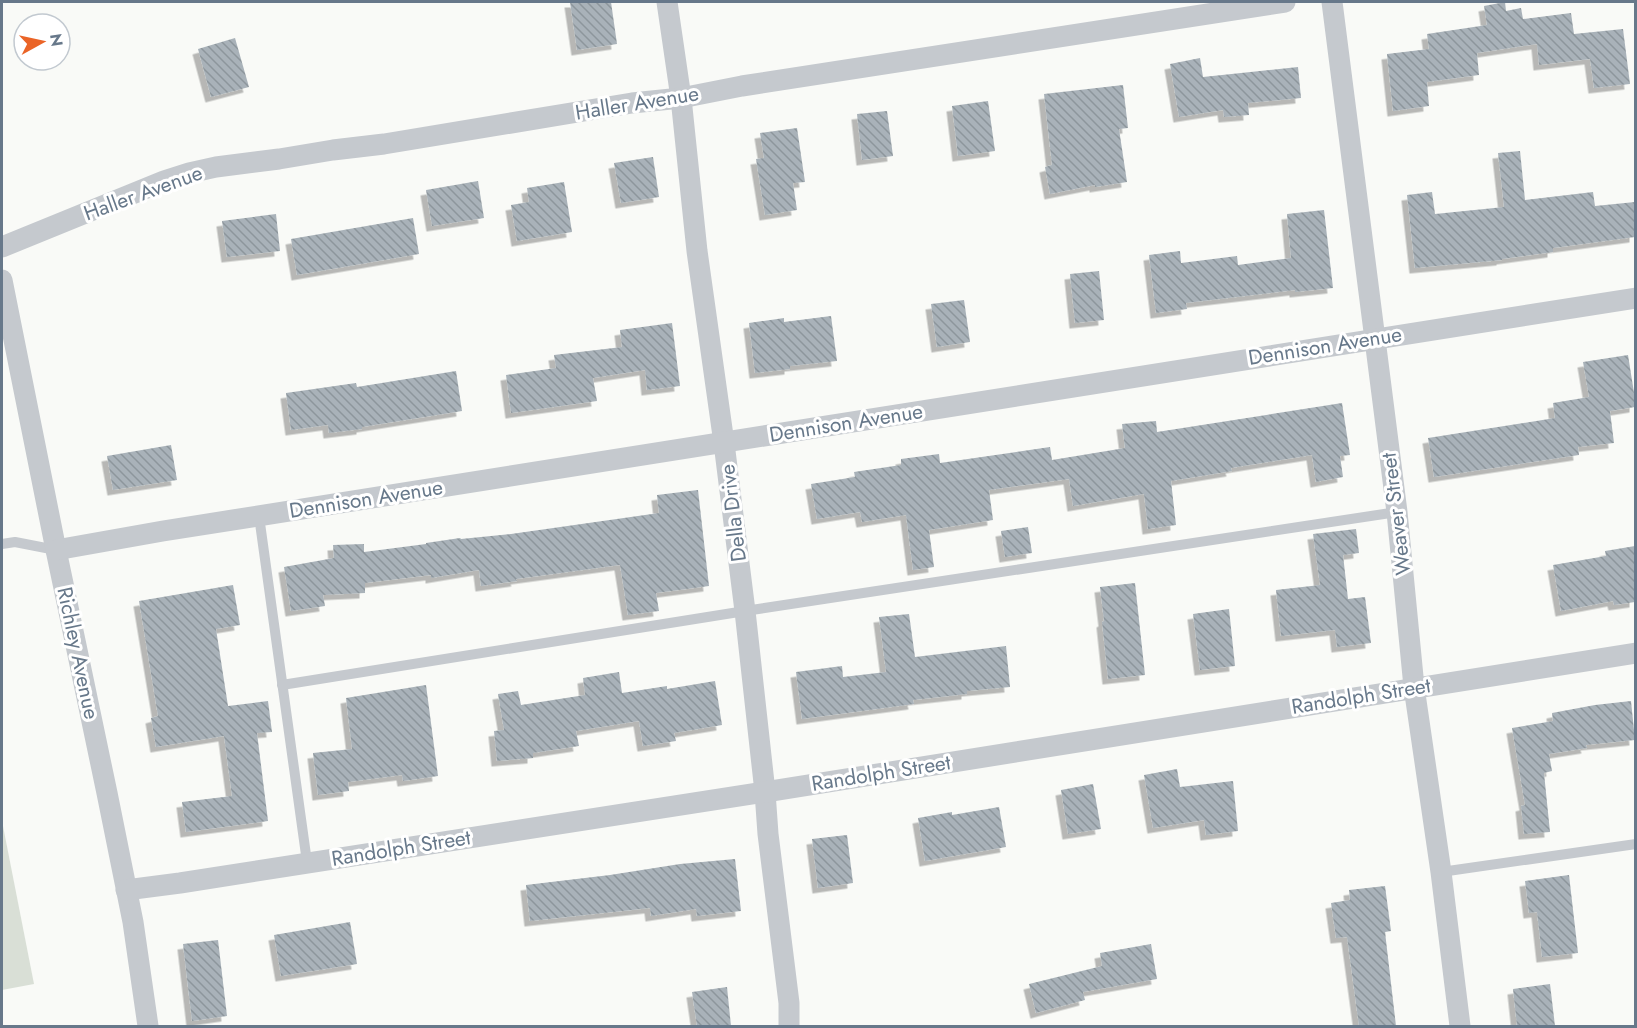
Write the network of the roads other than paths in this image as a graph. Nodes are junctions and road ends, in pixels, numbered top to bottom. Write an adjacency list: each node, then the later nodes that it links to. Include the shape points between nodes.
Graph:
1 (667, 2): 4 (street, Della Drive)
2 (1285, 2): 4 (street, Haller Avenue)
3 (1332, 2): 8 (street, Weaver Street)
4 (681, 98): 5 (street, Haller Avenue, via 216,167 164,181); 9 (street, Della Drive, via 697,251)
5 (2, 247)
6 (2, 280): 13 (street, Richley Avenue)
7 (1635, 298): 8 (street, Dennison Avenue)
8 (1374, 338): 9 (street, Dennison Avenue); 10 (street, Weaver Street)
9 (724, 443): 11 (street, Dennison Avenue); 14 (street, Della Drive)
10 (1397, 512): 14 (lane); 17 (street, Weaver Street)
11 (258, 516): 13 (street, Dennison Avenue); 16 (lane)
12 (2, 544): 13 (lane, via 15,542)
13 (56, 550): 22 (street, Richley Avenue)
14 (745, 611): 16 (lane); 18 (street, Della Drive)
15 (1635, 653): 17 (street, Randolph Street)
16 (282, 685): 20 (lane)
17 (1414, 687): 18 (street, Randolph Street); 21 (street, Weaver Street)
18 (765, 792): 20 (street, Randolph Street); 24 (street, Della Drive)
19 (1635, 844): 21 (lane)
20 (307, 862): 22 (street, Randolph Street)
21 (1441, 872): 25 (street, Weaver Street)
22 (126, 890): 23 (street, Richley Avenue)
23 (148, 1026)
24 (789, 1026)
25 (1460, 1026)

